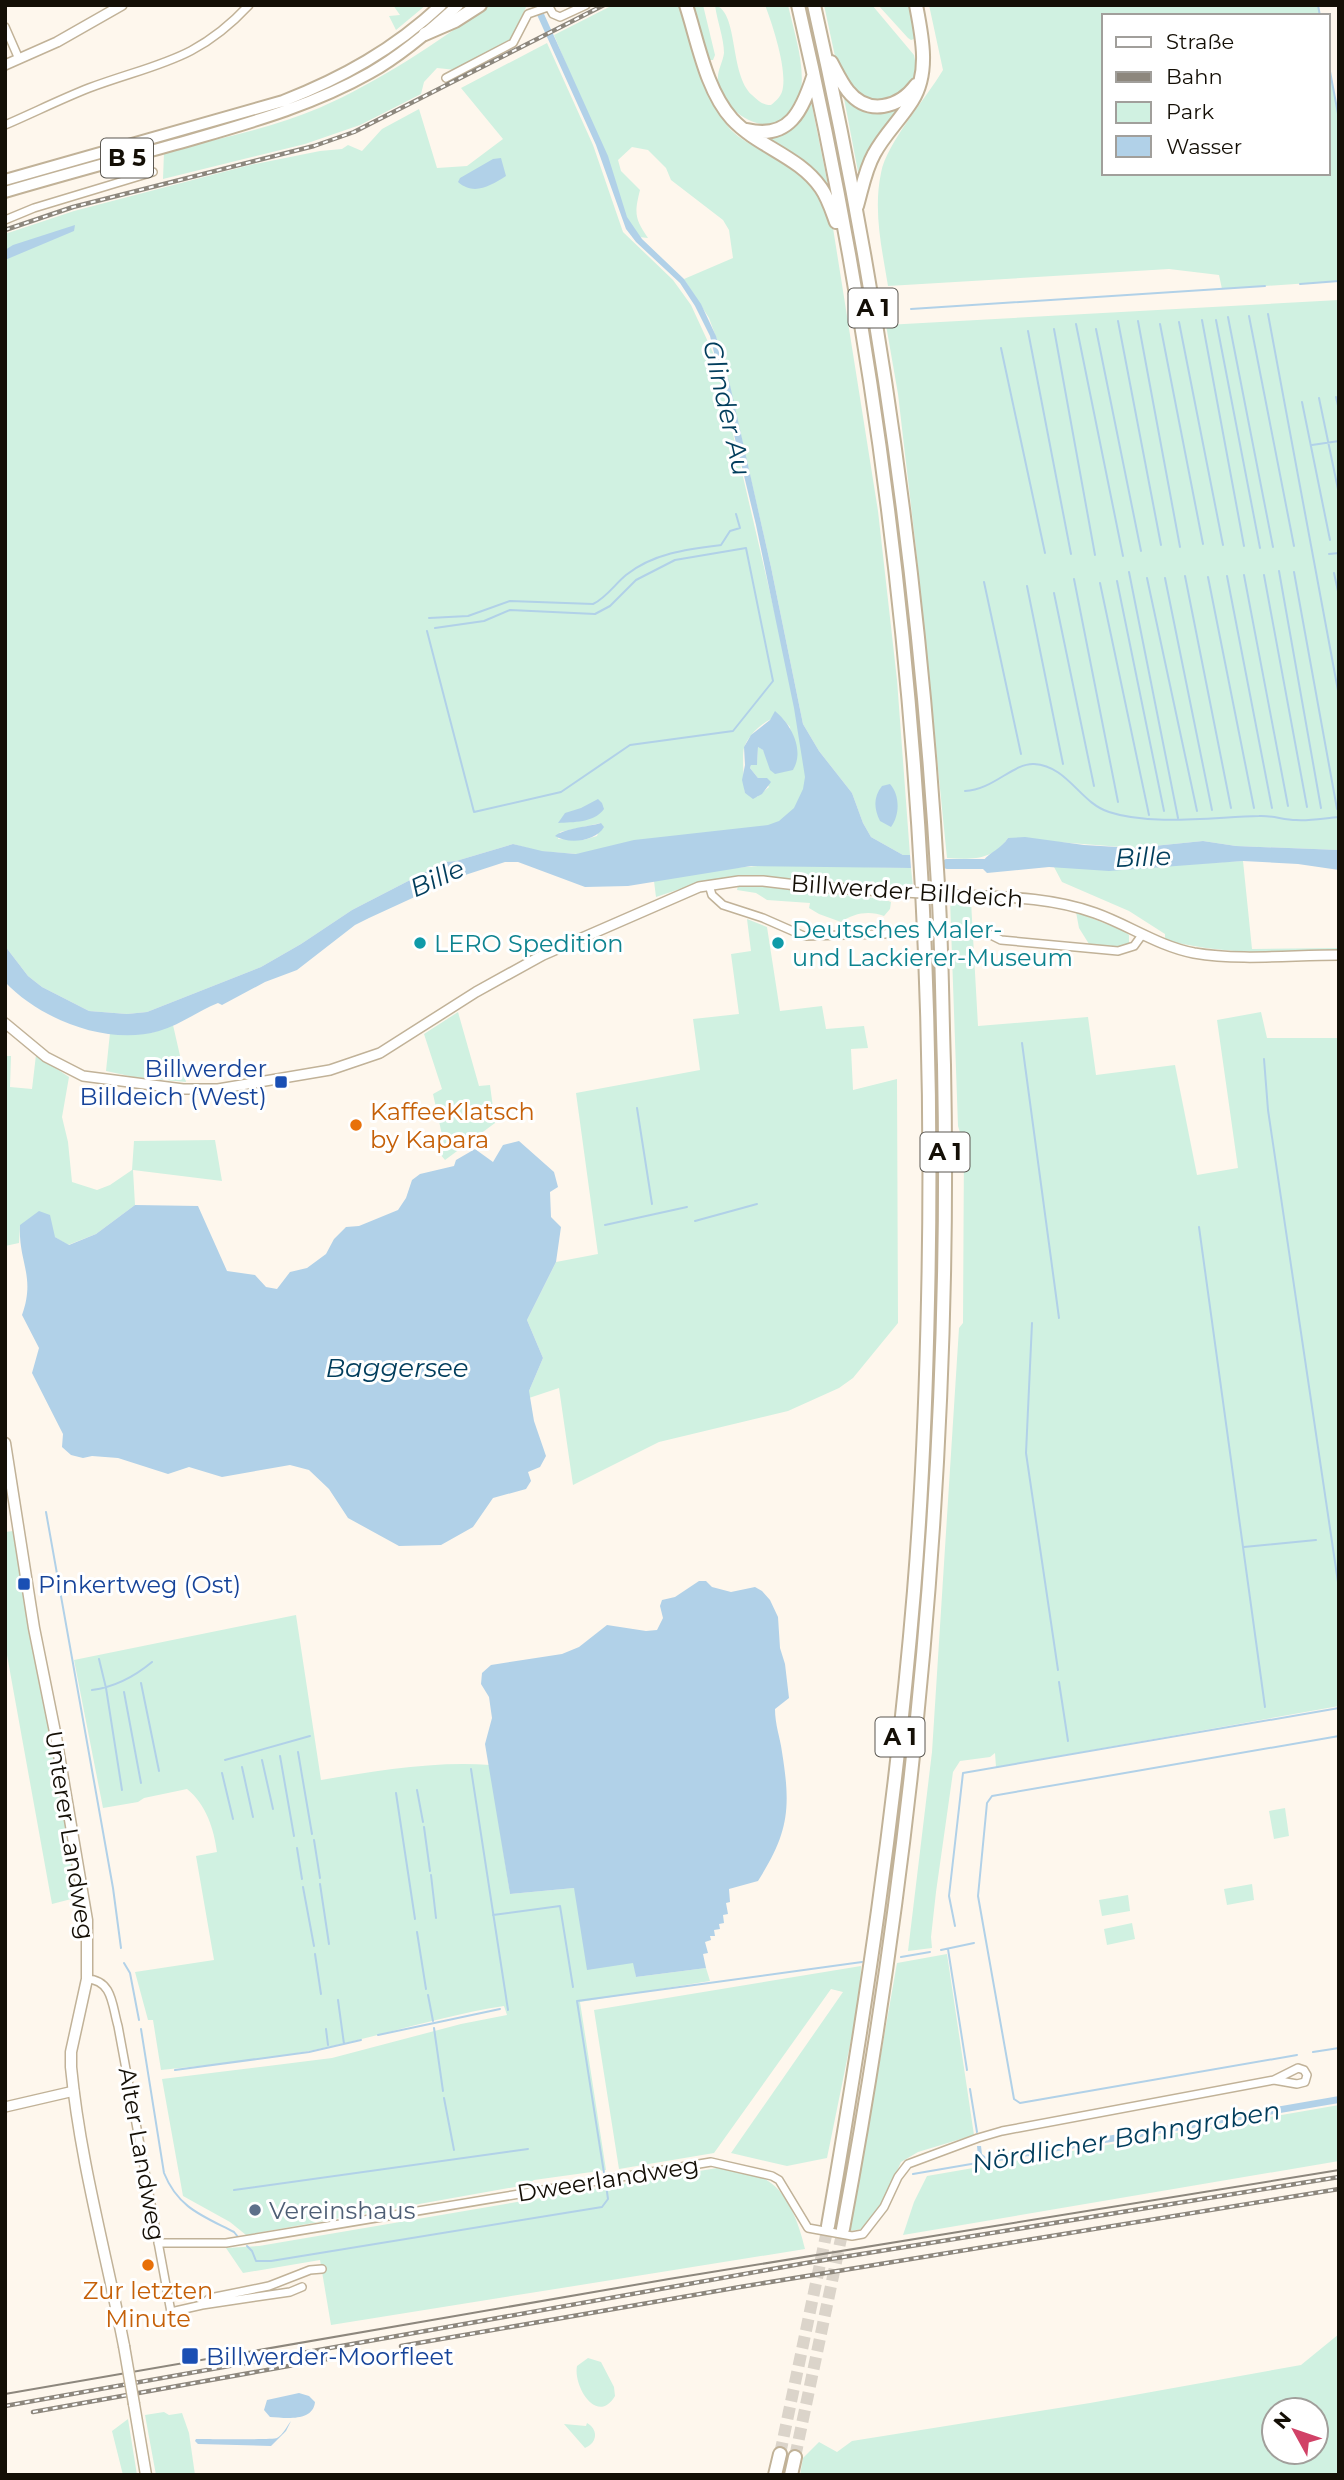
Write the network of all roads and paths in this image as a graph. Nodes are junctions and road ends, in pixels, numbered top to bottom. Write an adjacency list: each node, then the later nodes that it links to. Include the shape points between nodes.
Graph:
1 (122, 5): 15 (street)
2 (248, 5): 20 (street, via 223,30 185,56 88,88)
3 (441, 5): 23 (highway, B 5, via 387,49 324,85 283,101)
4 (458, 5): 13 (highway, B 5)
5 (480, 5): 13 (highway)
6 (586, 5): 11 (street, via 565,16)
7 (686, 5): 21 (highway, via 720,103)
8 (798, 5): 17 (highway, A 1)
9 (814, 5): 14 (highway, A 1)
10 (916, 5): 19 (highway, via 923,49)
11 (543, 8): 18 (street, via 524,18 513,43)
12 (5, 27): 15 (street)
13 (425, 34): 24 (highway, B 5, via 371,73 309,102)
14 (825, 51): 19 (highway, via 848,90 868,105 888,106 901,100); 25 (highway, A 1)
15 (19, 59): 16 (street)
16 (5, 65)
17 (814, 73): 21 (highway, via 800,111 787,125 759,133); 27 (highway, A 1)
18 (446, 78)
19 (920, 79): 25 (highway, via 912,102 868,167)
20 (5, 125)
21 (742, 129): 27 (highway, via 810,175 821,187)
22 (153, 172): 26 (street)
23 (5, 180)
24 (5, 192)
25 (856, 210): 42 (highway, A 1, via 889,406 927,732 939,889 945,1216 940,1423 918,1717 879,2025)
26 (5, 220)
27 (846, 241): 41 (highway, A 1, via 888,511 910,723 928,1007 930,1167 925,1413 904,1705 864,2023)
28 (709, 885): 29 (street, Billwerder Billdeich, via 723,905 804,936); 31 (street, Billwerder Billdeich, bridge, via 762,881 1032,899 1108,919); 33 (street, Billwerder Billdeich, via 543,955 380,1053 328,1070 200,1091 102,1079 59,1065)
29 (900, 930)
30 (989, 934): 31 (street, Billwerder Billdeich, via 1001,940 1118,951 1134,946)
31 (1142, 935): 32 (street, Billwerder Billdeich, via 1211,955)
32 (1339, 955)
33 (5, 1023)
34 (5, 1443): 35 (main road, Unterer Landweg)
35 (17, 1512): 36 (street); 37 (main road, Unterer Landweg, via 87,1920)
36 (5, 1514)
37 (87, 1979): 39 (main road, Unterer Landweg, via 71,2052); 43 (street, Alter Landweg, via 101,1982 111,1997)
38 (1275, 2080): 43 (street, Dweerlandweg, via 1002,2131 916,2160 898,2177 867,2230 856,2236 808,2228 772,2176 711,2162 226,2243)
39 (74, 2091): 40 (street); 49 (main road, Unterer Landweg, bridge)
40 (5, 2107)
41 (828, 2226)
42 (843, 2229)
43 (159, 2244): 46 (street, Alter Landweg, via 171,2312)
44 (322, 2269): 46 (street, Alter Landweg, via 210,2298)
45 (302, 2287): 46 (street, Alter Landweg)
46 (202, 2305)
47 (780, 2454): 50 (highway)
48 (795, 2457): 51 (highway)
49 (146, 2475)
50 (775, 2475)
51 (791, 2475)

